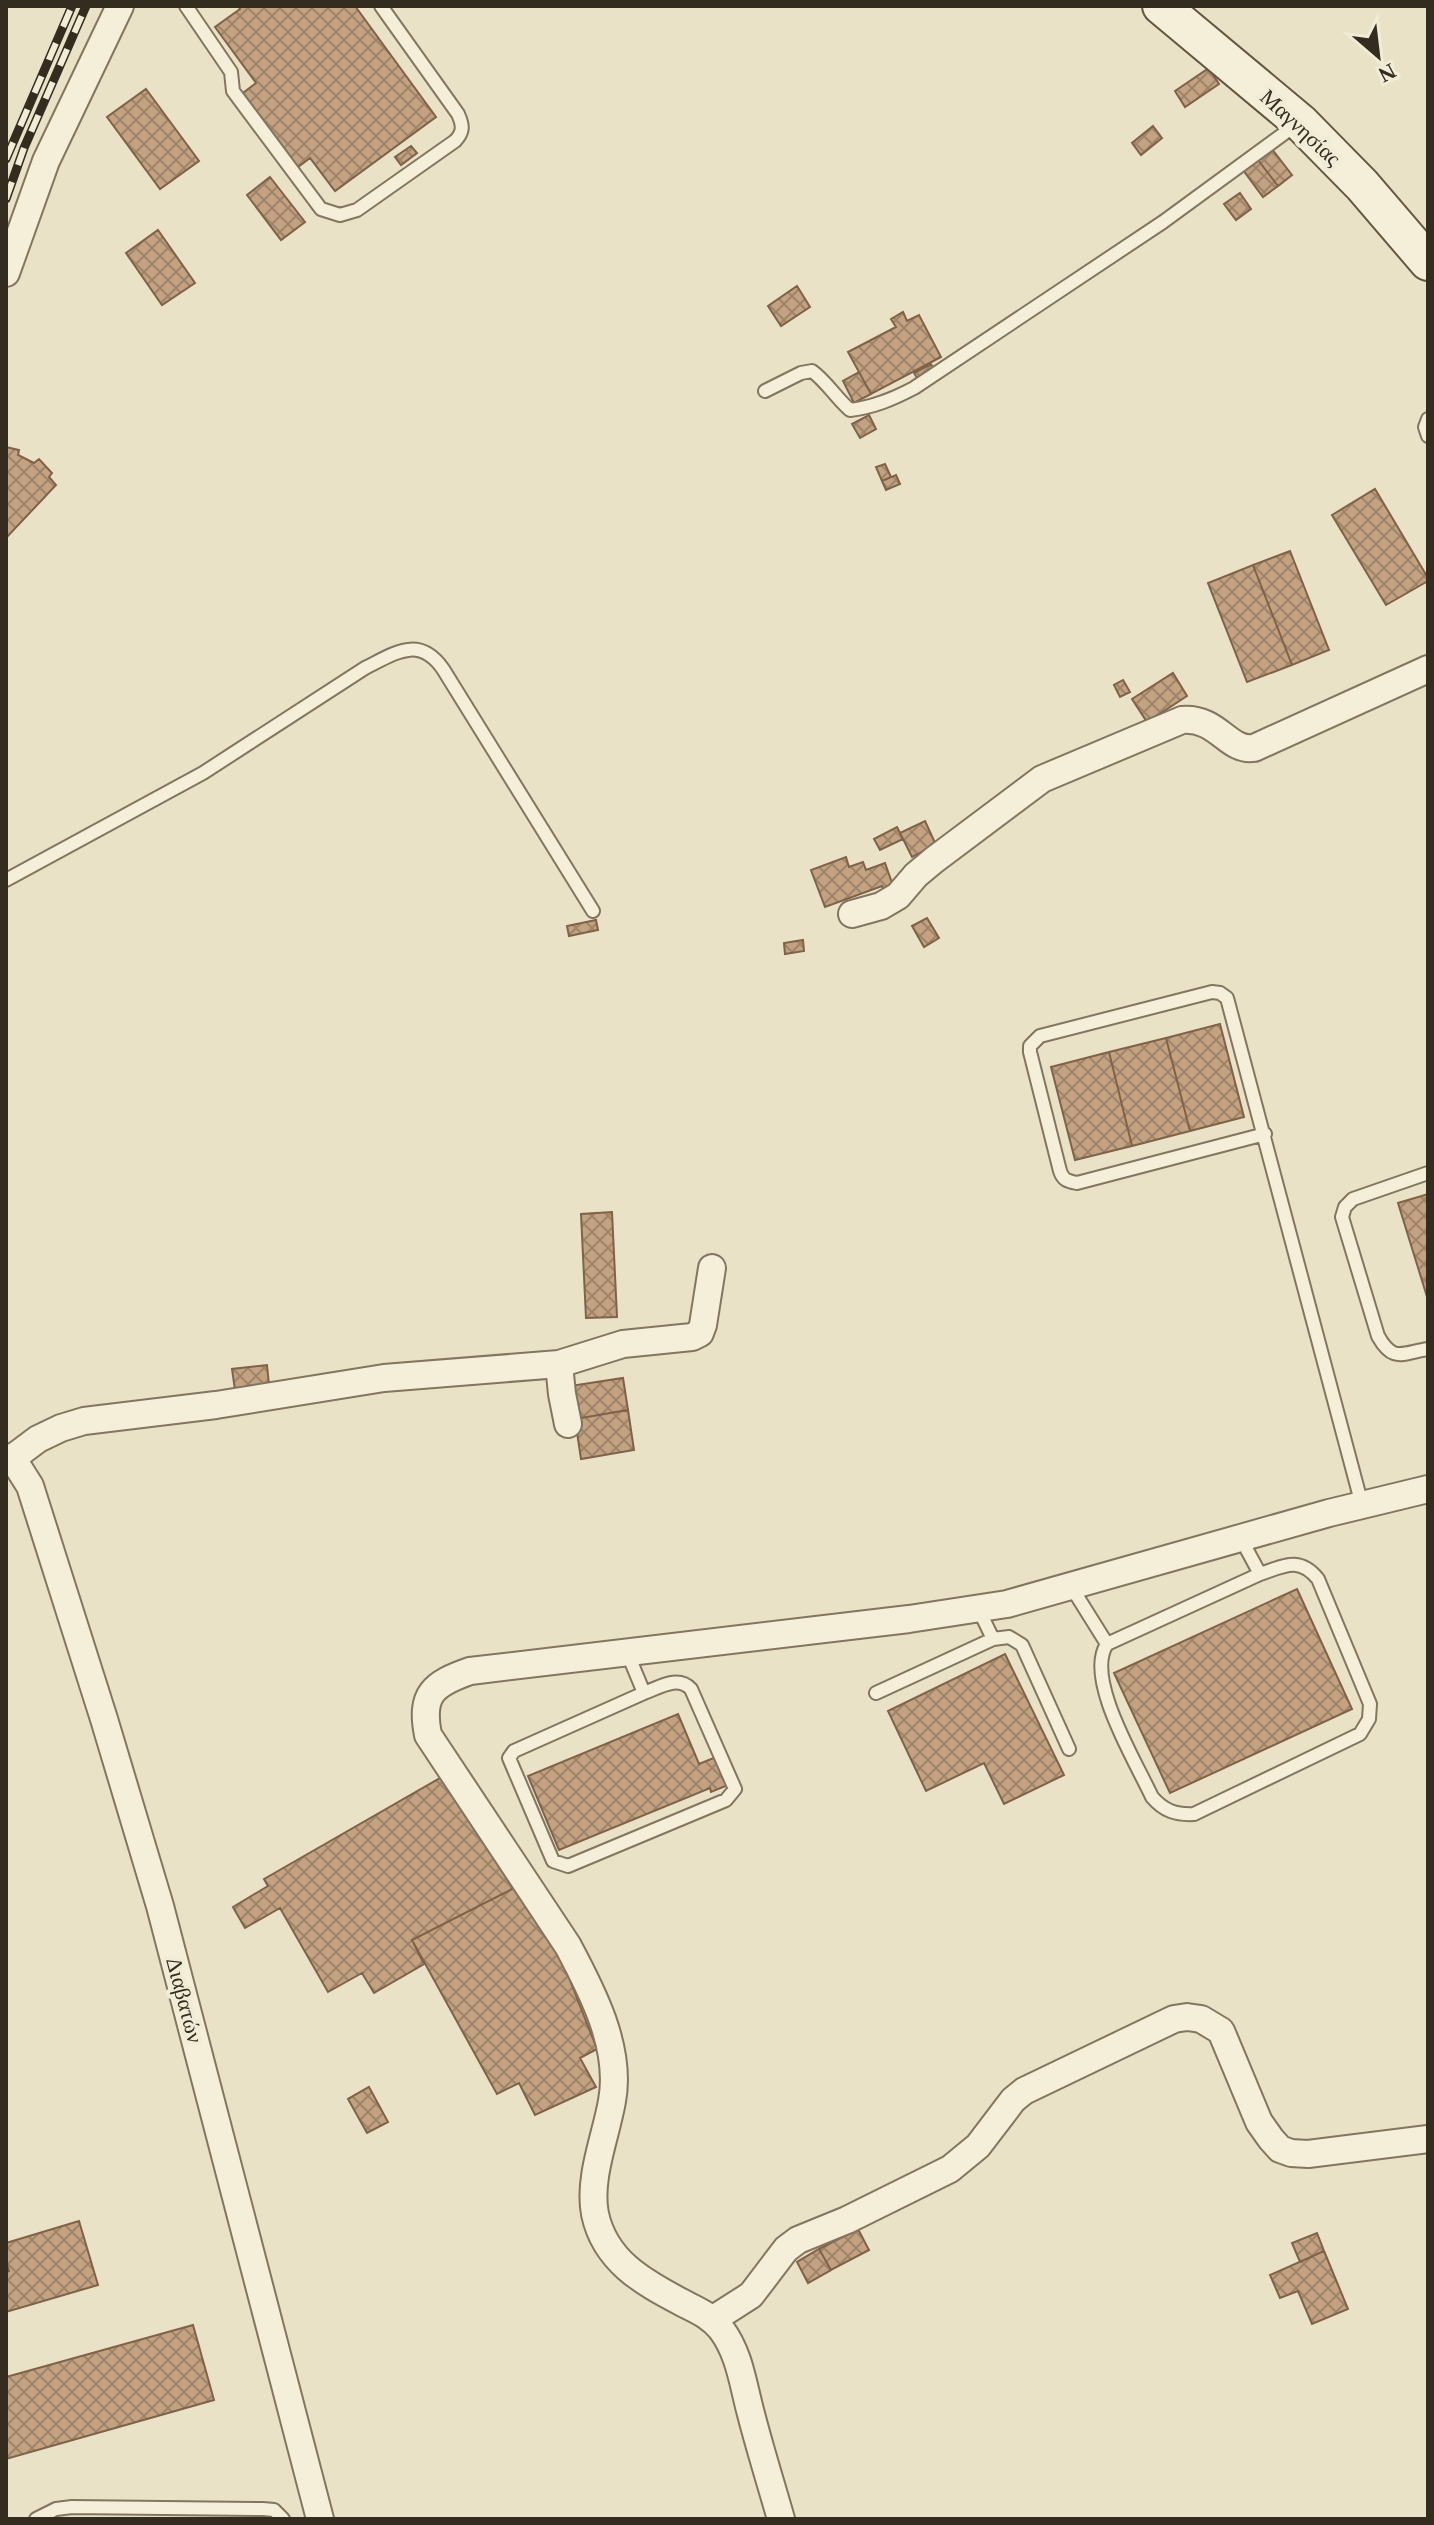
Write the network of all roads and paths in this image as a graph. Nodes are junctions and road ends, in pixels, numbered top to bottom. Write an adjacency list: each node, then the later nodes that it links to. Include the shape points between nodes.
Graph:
1 (120, 6): 7 (street, via 46,161)
2 (186, 6): 3 (lane, via 231,72 233,91 321,209 348,215 455,141 463,129 458,114)
3 (381, 6)
4 (1161, 6): 5 (street, Μαγνησίας)
5 (1300, 122): 6 (street, Μαγνησίας); 8 (lane, via 1163,222 891,400 850,410 812,371)
6 (1428, 262)
7 (6, 273)
8 (765, 391)
9 (1428, 419): 10 (lane)
10 (1428, 436)
11 (1428, 669): 14 (street, via 1254,748 1236,746 1195,719 1182,720 1062,769 1027,788 934,860 898,896)
12 (6, 880): 13 (lane, via 203,773 365,668 408,649 435,657)
13 (593, 911)
14 (852, 914)
15 (1265, 1134): 15 (lane, via 1231,1008 1220,993 1040,1036 1030,1046 1060,1171 1067,1181 1077,1183); 23 (lane)
16 (1428, 1173): 18 (lane, via 1353,1199 1342,1217 1386,1350 1395,1355)
17 (712, 1268): 19 (street, via 700,1333 623,1344)
18 (1428, 1349)
19 (559, 1364): 20 (street); 21 (street, via 384,1378 84,1421)
20 (568, 1424)
21 (8, 1458): 38 (street, Διαβατών, via 30,1486 160,1906)
22 (1428, 1489): 23 (street)
23 (1362, 1505): 24 (street)
24 (1244, 1536): 25 (lane); 26 (street)
25 (1260, 1574): 29 (lane); 29 (lane, via 1295,1564 1318,1579 1370,1704 1369,1719 1360,1734 1194,1814 1170,1812 1152,1797 1107,1702 1100,1659)
26 (1074, 1584): 27 (street); 29 (lane)
27 (978, 1608): 28 (lane); 30 (street)
28 (993, 1639): 32 (lane); 33 (lane, via 1009,1637 1022,1645)
29 (1107, 1644)
30 (631, 1652): 31 (lane); 35 (street, via 470,1671 434,1688 424,1715 428,1735 568,1946 599,2013 612,2057 613,2097 595,2184 595,2214 602,2232 627,2270)
31 (644, 1693): 31 (lane, via 677,1682 687,1685 733,1793 568,1866 553,1861 509,1758 514,1751)
32 (876, 1693)
33 (1069, 1749)
34 (1428, 2139): 35 (street, via 1308,2154 1280,2149 1259,2122 1221,2031 1201,2019 1174,2019 1024,2091 978,2146 950,2169 798,2240 751,2295)
35 (712, 2320): 39 (street, via 743,2376)
36 (36, 2519): 37 (lane, via 72,2507 263,2509 274,2510)
37 (283, 2519)
38 (320, 2519)
39 (781, 2519)

